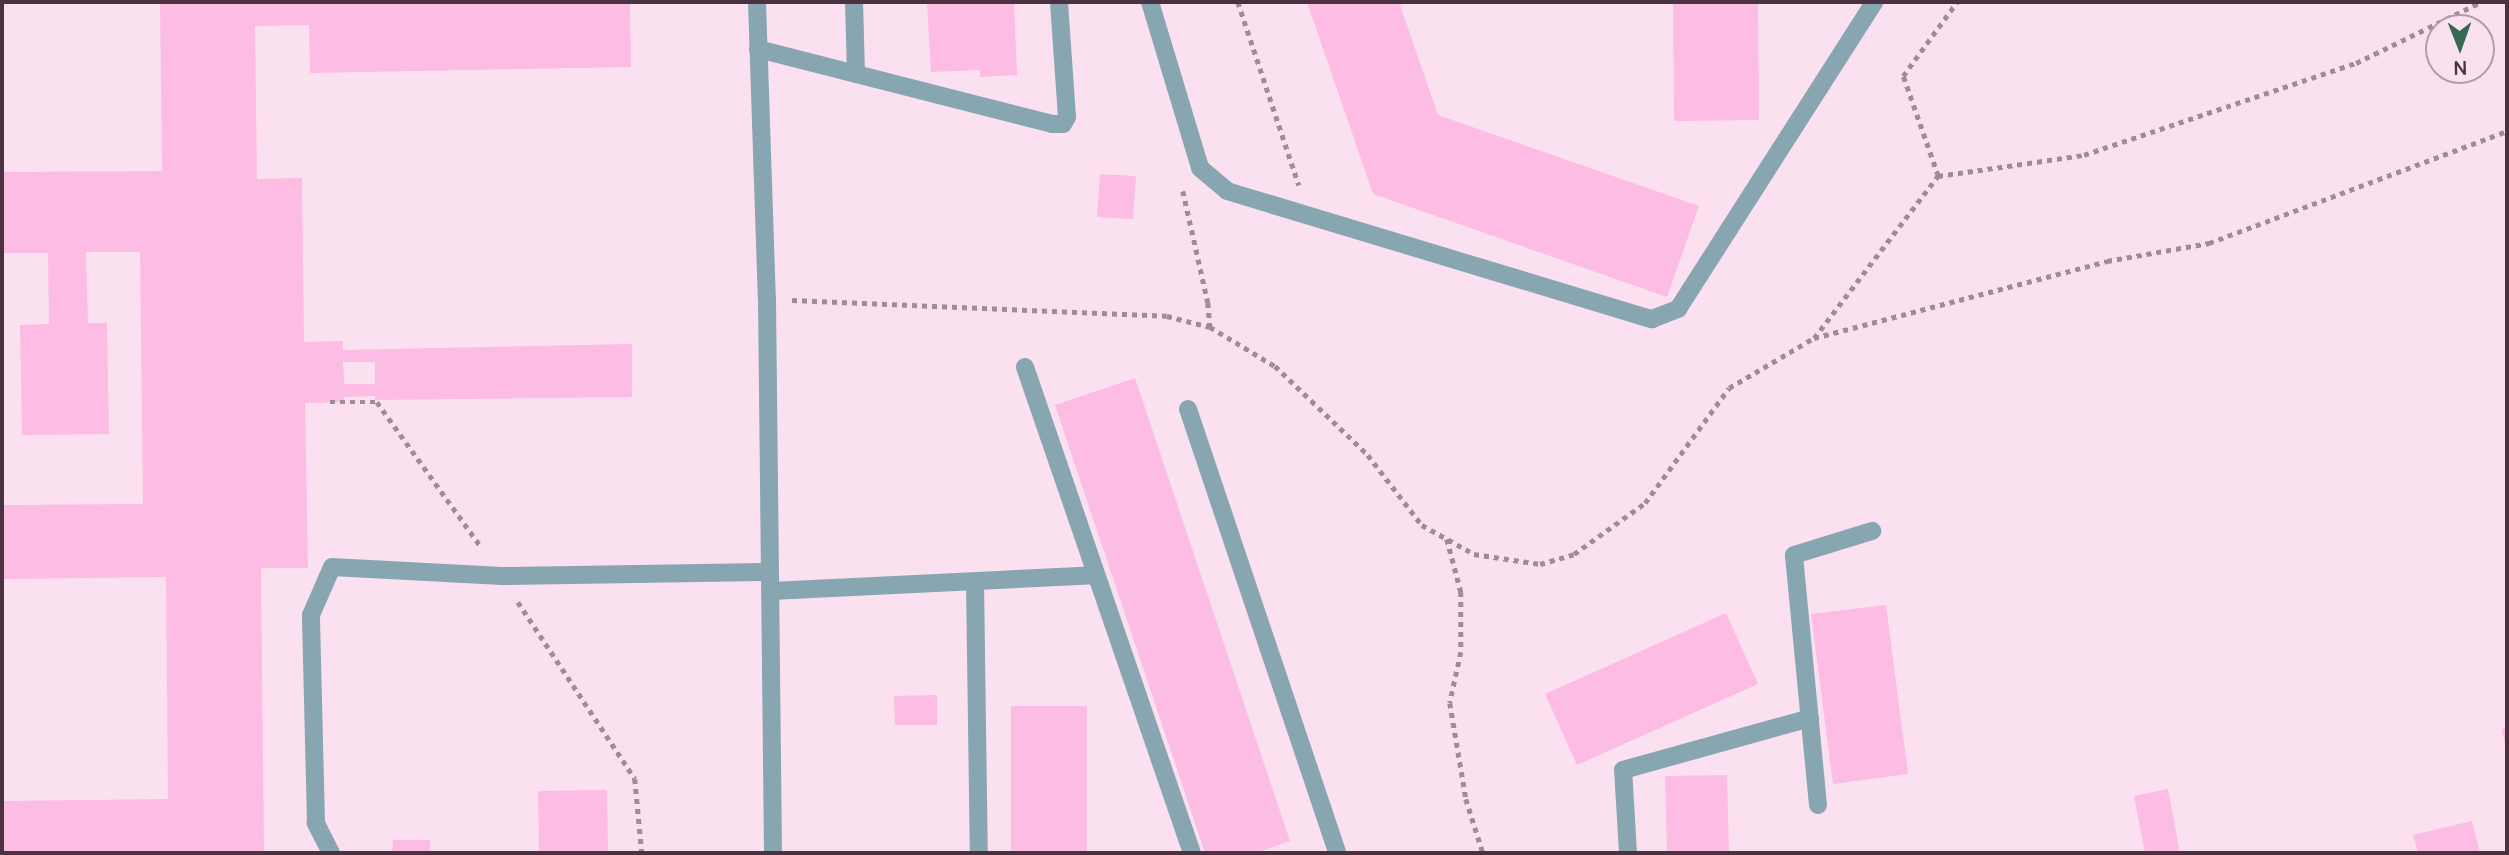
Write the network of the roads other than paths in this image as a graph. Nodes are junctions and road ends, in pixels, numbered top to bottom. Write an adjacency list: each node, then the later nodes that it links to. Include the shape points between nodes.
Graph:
1 (757, 2): 6 (street)
2 (854, 2): 7 (street)
3 (1059, 2): 7 (street, via 1067,117 1063,124)
4 (1150, 2): 5 (street, via 1200,168 1227,191 1651,319 1678,309)
5 (1874, 2)
6 (758, 49): 7 (street); 11 (street)
7 (856, 74)
8 (1025, 367): 12 (street)
9 (1188, 409): 21 (street)
10 (1872, 531): 15 (street, via 1794,555)
11 (770, 572): 14 (street); 17 (street, via 502,576 332,566 312,615 316,823)
12 (1094, 575): 13 (street); 20 (street)
13 (975, 582): 14 (street); 19 (street)
14 (771, 592): 18 (street)
15 (1810, 719): 16 (street); 22 (street, via 1623,770)
16 (1818, 804)
17 (331, 853)
18 (774, 853)
19 (979, 853)
20 (1192, 853)
21 (1337, 853)
22 (1628, 853)

